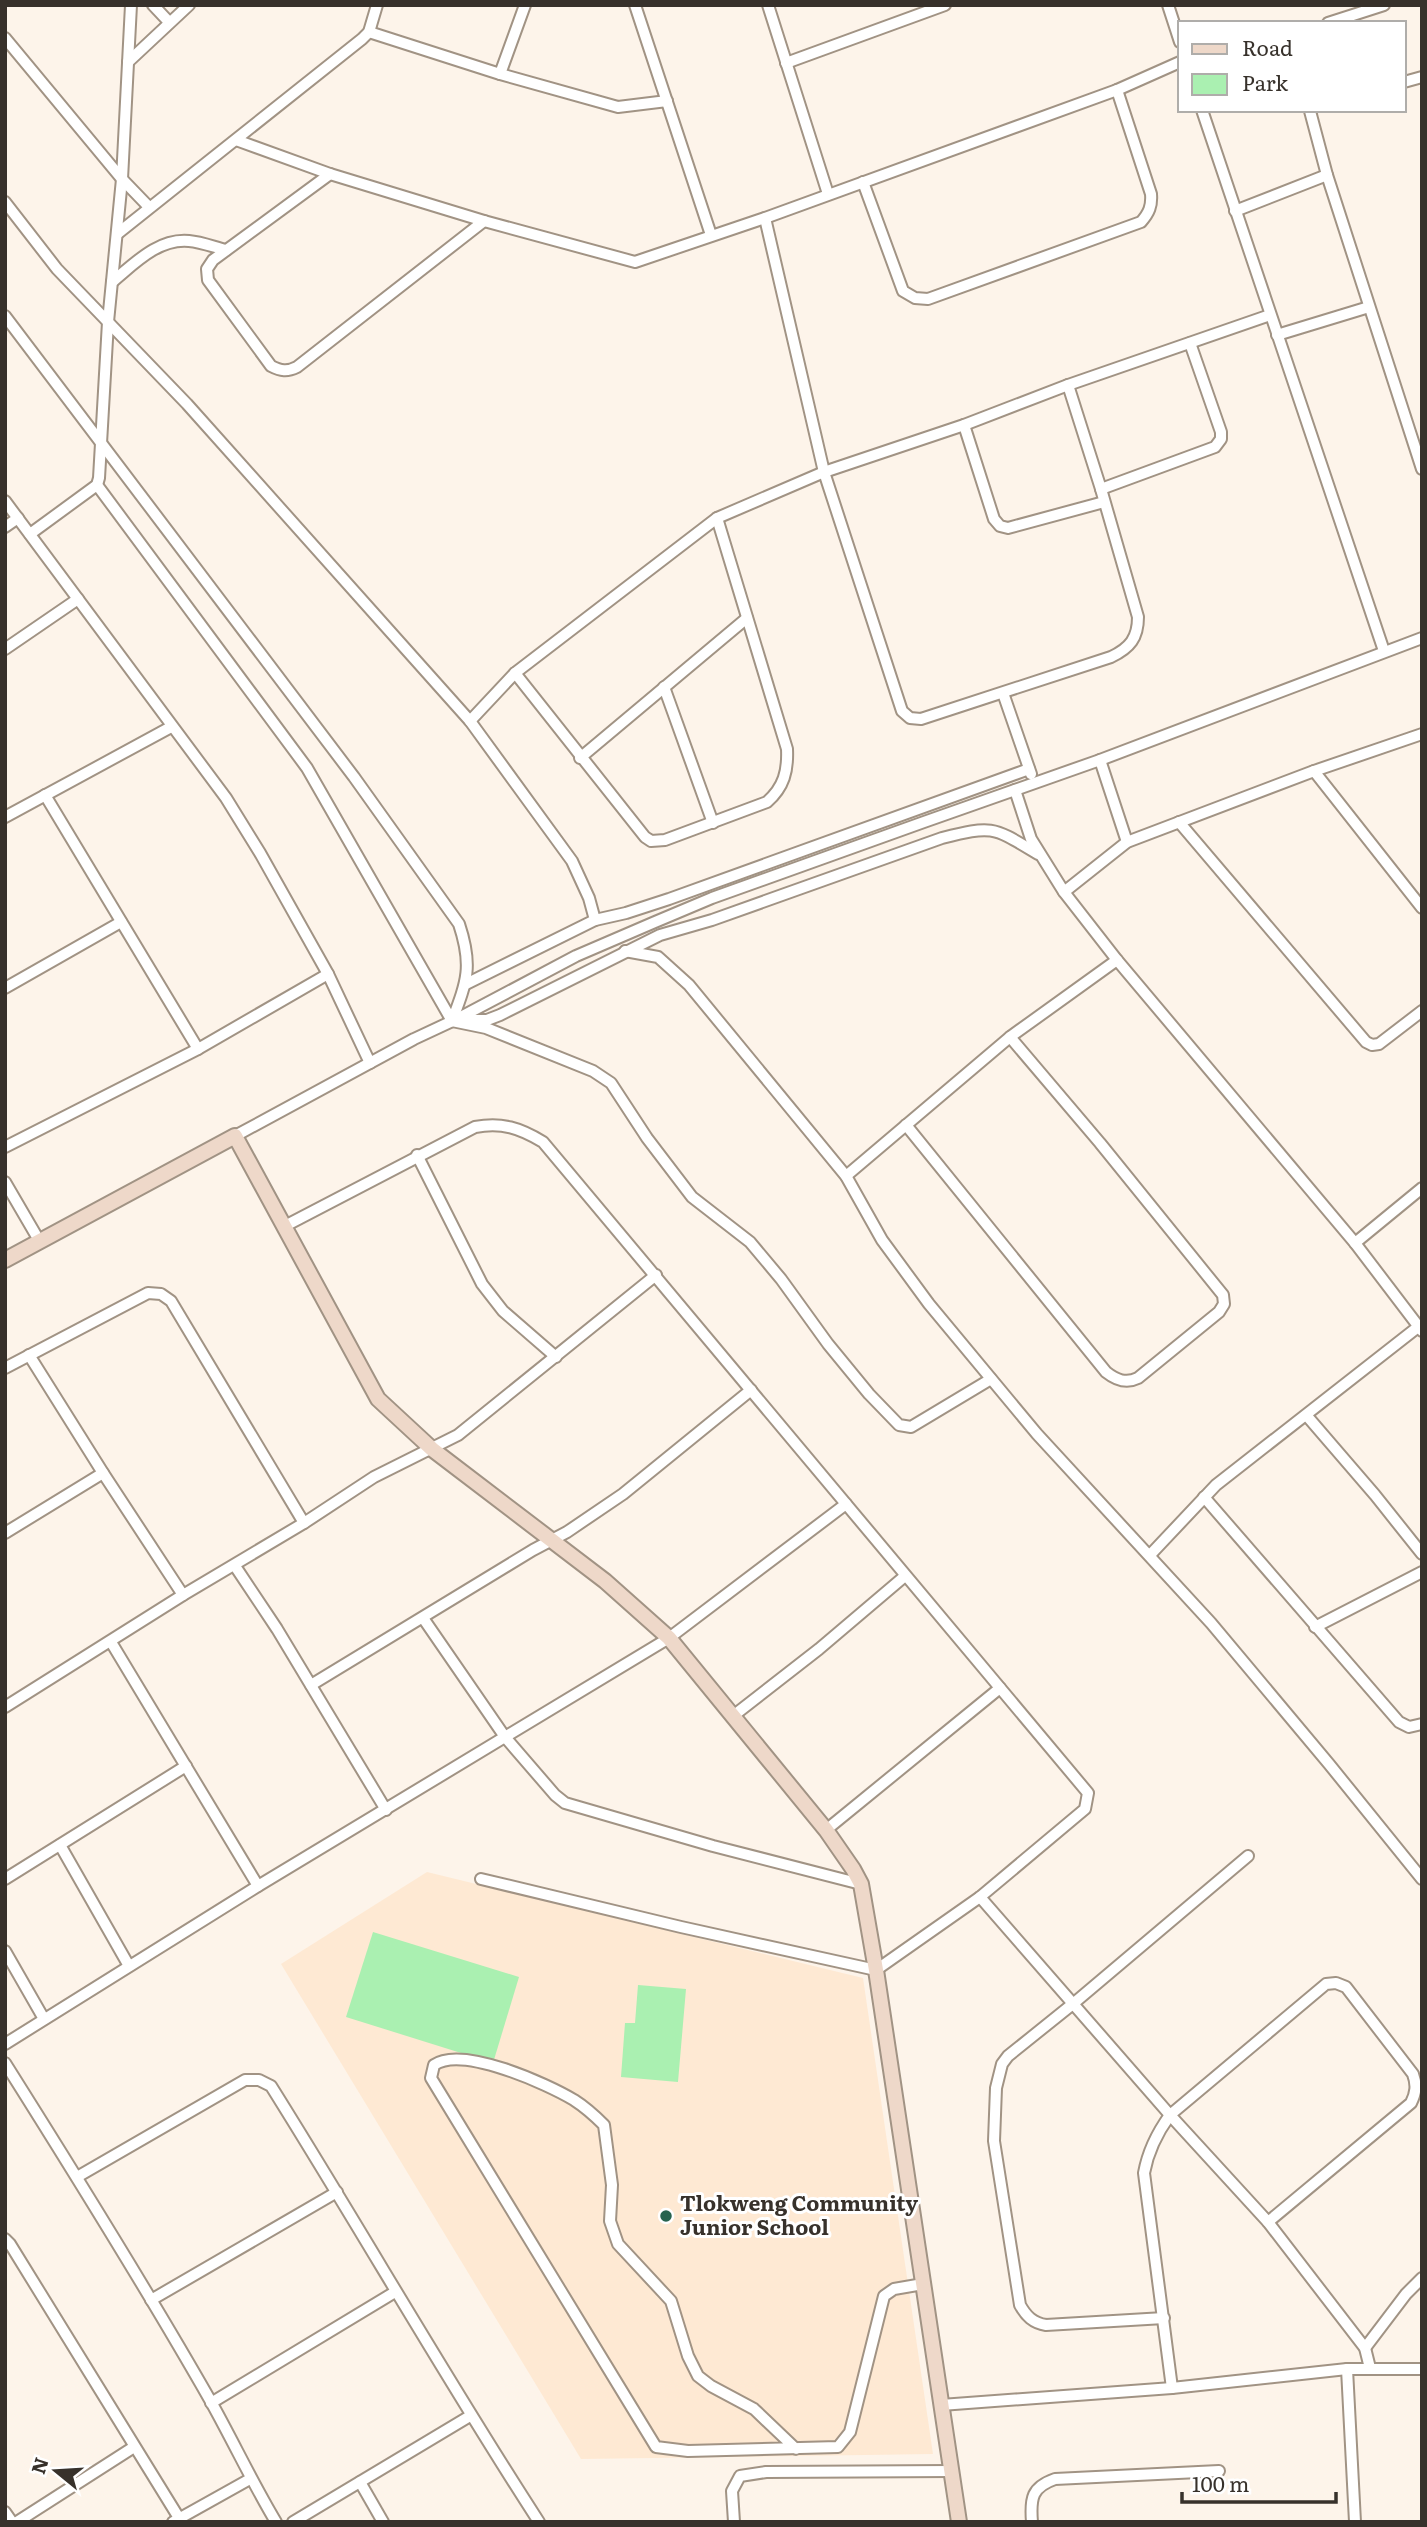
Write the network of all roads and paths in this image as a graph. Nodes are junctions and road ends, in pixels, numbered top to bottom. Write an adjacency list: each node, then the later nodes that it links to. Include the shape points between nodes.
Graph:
1 (131, 5): 16 (street)
2 (153, 5): 12 (street)
3 (189, 5): 12 (street)
4 (377, 5): 13 (street)
5 (524, 5): 19 (street)
6 (635, 5): 21 (street)
7 (768, 5): 17 (street)
8 (1168, 5): 14 (street)
9 (1384, 5): 11 (street)
10 (939, 6): 17 (street)
11 (1334, 21)
12 (169, 22): 16 (street)
13 (369, 32): 19 (street); 24 (street)
14 (1178, 37)
15 (5, 38): 27 (street)
16 (128, 62): 27 (street)
17 (786, 62): 29 (street)
18 (1178, 63): 20 (street)
19 (500, 74): 21 (street, via 621,108)
20 (1117, 90): 28 (street); 28 (street, via 1151,194 1150,209 1141,222 1053,254 928,299 915,298 903,290)
21 (667, 101): 36 (street)
22 (1203, 112): 32 (street)
23 (1311, 112): 26 (street)
24 (236, 140): 25 (street); 31 (street)
25 (330, 174): 34 (street); 37 (street)
26 (1327, 175): 32 (street); 39 (street)
27 (122, 179): 31 (street); 35 (street)
28 (863, 182): 29 (street)
29 (828, 194): 33 (street)
30 (5, 202): 42 (street, via 57,269)
31 (149, 207): 35 (street)
32 (1235, 211): 40 (street)
33 (765, 218): 36 (street); 49 (street)
34 (484, 221): 36 (street, via 629,262); 37 (street, via 284,371 271,366 208,280 209,264)
35 (117, 234): 38 (street)
36 (711, 235)
37 (226, 250): 38 (street, via 190,241 168,244 154,249)
38 (112, 282): 42 (street)
39 (1369, 307): 43 (street); 48 (street)
40 (1270, 315): 43 (street); 44 (street)
41 (5, 316): 47 (street)
42 (108, 322): 47 (street); 66 (street)
43 (1277, 335): 62 (street)
44 (1190, 344): 45 (street); 51 (street, via 1221,432 1219,444)
45 (1068, 385): 46 (street); 51 (street)
46 (964, 425): 49 (street); 53 (street, via 1000,526 1008,528)
47 (101, 445): 50 (street); 88 (street, via 354,777 459,924 467,947)
48 (1422, 469)
49 (824, 472): 55 (street); 65 (street, via 902,711 921,719)
50 (97, 485): 57 (street); 91 (street, via 307,768)
51 (1101, 489): 53 (street)
52 (5, 502): 54 (street)
53 (1104, 502): 65 (street, via 1139,617 1133,643 1111,657)
54 (18, 518): 56 (street); 57 (street)
55 (717, 518): 59 (street); 63 (street)
56 (5, 527)
57 (30, 534): 58 (street)
58 (78, 599): 61 (street); 67 (street)
59 (747, 618): 64 (street); 78 (street, via 788,763 778,793 767,802)
60 (1422, 638): 62 (street)
61 (5, 649)
62 (1384, 651): 70 (street)
63 (514, 673): 66 (street); 69 (street)
64 (664, 687): 69 (street); 78 (street)
65 (1003, 693): 71 (street)
66 (470, 721): 83 (street, via 572,861)
67 (171, 727): 75 (street); 87 (street, via 226,798)
68 (1422, 734): 72 (street)
69 (580, 758): 78 (street, via 651,841)
70 (1100, 760): 73 (street); 79 (street)
71 (1029, 769): 73 (street); 83 (street, via 626,914)
72 (1314, 771): 77 (street); 82 (street)
73 (1034, 783): 74 (street)
74 (1014, 790): 80 (street); 91 (street, via 712,898 576,956)
75 (45, 795): 76 (street); 84 (street)
76 (5, 817)
77 (1179, 822): 79 (street); 90 (street, via 1366,1042 1379,1044)
78 (713, 823)
79 (1127, 842): 81 (street)
80 (1041, 856): 81 (street); 85 (street, via 1000,832 976,830 660,935)
81 (1064, 892): 86 (street)
82 (1422, 908)
83 (595, 920): 88 (street)
84 (121, 922): 89 (street); 93 (street)
85 (625, 951): 91 (street, via 500,1015 479,1021); 99 (street, via 658,957 689,985)
86 (1117, 960): 92 (street); 104 (street)
87 (328, 974): 93 (street); 94 (street)
88 (466, 984): 91 (street)
89 (5, 988)
90 (1422, 1011)
91 (456, 1020): 94 (street); 111 (street, via 605,1078 692,1197 750,1242 899,1425 911,1427)
92 (1010, 1037): 95 (street); 95 (street, via 1223,1295 1219,1312 1138,1378 1114,1378)
93 (198, 1049): 97 (street)
94 (370, 1063): 96 (street)
95 (906, 1125): 99 (street)
96 (234, 1136): 102 (street); 103 (street)
97 (5, 1147)
98 (417, 1156): 102 (street); 106 (street, via 475,1127 507,1125 527,1132 543,1142); 109 (street, via 482,1284 503,1311)
99 (846, 1176): 111 (street, via 882,1240)
100 (5, 1182): 103 (street)
101 (1422, 1188): 104 (street)
102 (284, 1227): 114 (street, via 378,1399)
103 (40, 1242): 105 (street)
104 (1354, 1243): 107 (street)
105 (5, 1260)
106 (656, 1275): 109 (street); 112 (street)
107 (1420, 1329): 113 (street, via 1364,1367)
108 (30, 1354): 110 (street); 115 (street); 118 (street, via 148,1293 167,1297)
109 (556, 1357): 114 (street, via 484,1416)
110 (5, 1368)
111 (991, 1379): 122 (street, via 1045,1444)
112 (751, 1390): 117 (street); 120 (street, via 623,1494)
113 (1307, 1416): 116 (street); 121 (street)
114 (432, 1449): 118 (street, via 374,1477); 120 (street)
115 (103, 1473): 119 (street); 126 (street)
116 (1204, 1497): 122 (street); 128 (street)
117 (846, 1504): 125 (street); 129 (street)
118 (304, 1523): 123 (street)
119 (5, 1533)
120 (552, 1540): 127 (street); 129 (street)
121 (1422, 1554)
122 (1150, 1555): 144 (street, via 1329,1763)
123 (236, 1566): 126 (street); 131 (street)
124 (1422, 1573): 128 (street)
125 (905, 1576): 132 (street); 134 (street)
126 (183, 1595): 130 (street)
127 (423, 1618): 131 (street); 136 (street)
128 (1315, 1627): 135 (street, via 1399,1722 1409,1727)
129 (669, 1638): 134 (street); 136 (street)
130 (111, 1642): 133 (street); 137 (street)
131 (311, 1685): 138 (street)
132 (1000, 1688): 139 (street); 147 (street, via 1085,1788 1088,1798 1085,1809)
133 (5, 1707)
134 (733, 1716): 139 (street)
135 (1422, 1724)
136 (505, 1737): 138 (street); 145 (street, via 555,1795 574,1807)
137 (186, 1766): 140 (street); 146 (street)
138 (386, 1810): 146 (street)
139 (826, 1830): 145 (street)
140 (60, 1845): 142 (street); 149 (street)
141 (1248, 1856): 151 (street)
142 (5, 1879)
143 (481, 1879): 150 (street)
144 (1422, 1880)
145 (861, 1884): 150 (street)
146 (258, 1886): 149 (street)
147 (980, 1897): 150 (street); 151 (street)
148 (5, 1951): 152 (street)
149 (128, 1966): 152 (street)
150 (876, 1970): 161 (street)
151 (1074, 2003): 155 (street); 164 (street, via 1008,2056 999,2075 994,2141 1020,2305 1031,2319 1046,2325)
152 (44, 2019): 153 (street)
153 (5, 2044)
154 (5, 2063): 156 (street)
155 (1170, 2115): 158 (street); 158 (street, via 1326,1984 1346,1987 1413,2074 1414,2097); 164 (street, via 1159,2130 1144,2173)
156 (77, 2177): 157 (street, via 252,2079 271,2086); 163 (street)
157 (337, 2192): 162 (street); 163 (street)
158 (1268, 2222): 165 (street)
159 (5, 2239): 173 (street)
160 (1422, 2278): 165 (street)
161 (923, 2284): 171 (street); 174 (street, via 894,2289 884,2296 846,2439 831,2449)
162 (395, 2291): 170 (street); 172 (street)
163 (151, 2300): 170 (street)
164 (1164, 2318): 169 (street)
165 (1365, 2348): 166 (street)
166 (1370, 2368): 167 (street); 168 (street)
167 (1347, 2369): 169 (street); 189 (street)
168 (1422, 2369)
169 (1172, 2388): 171 (street)
170 (211, 2403): 177 (street)
171 (942, 2405): 175 (street)
172 (470, 2416): 178 (street); 185 (street)
173 (134, 2446): 180 (street); 181 (street)
174 (796, 2449): 174 (street, via 754,2409 698,2376 671,2301 618,2244 610,2221 612,2185 604,2124 573,2100 528,2078 459,2060 434,2065 431,2078 653,2444 660,2449 688,2451)
175 (952, 2471): 186 (street, via 740,2476 732,2491); 187 (street)
176 (1219, 2471): 188 (street, via 1055,2479 1034,2493)
177 (250, 2479): 180 (street); 182 (street)
178 (360, 2482): 183 (street); 184 (street)
179 (5, 2512): 181 (street)
180 (176, 2520)
181 (14, 2522)
182 (276, 2522)
183 (293, 2522)
184 (383, 2522)
185 (539, 2522)
186 (734, 2522)
187 (959, 2522)
188 (1032, 2522)
189 (1355, 2522)

